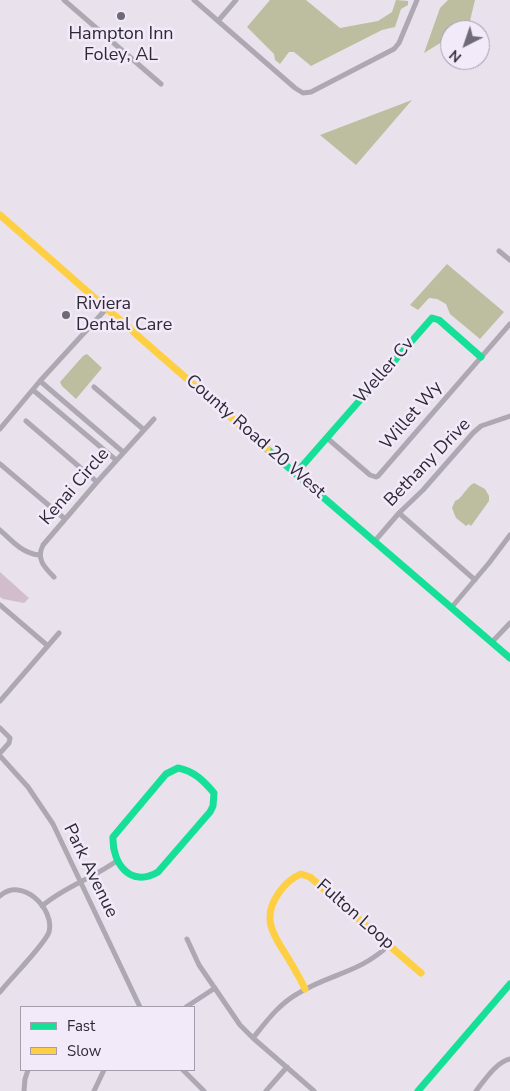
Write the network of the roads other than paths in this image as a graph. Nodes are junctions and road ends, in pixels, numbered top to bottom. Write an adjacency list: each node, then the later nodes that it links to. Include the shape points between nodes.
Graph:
1 (64, 0): 6 (street)
2 (194, 0): 5 (street)
3 (236, 0): 5 (street)
4 (416, 0): 5 (street, via 394,49 304,93)
5 (218, 21)
6 (161, 84)
7 (0, 214): 10 (street, County Road 20 West)
8 (499, 251): 9 (street)
9 (510, 260)
10 (107, 308): 13 (street); 27 (street, County Road 20 West)
11 (510, 324): 12 (street, Willet Wy)
12 (482, 357): 23 (street, Willet Wy, via 376,477); 23 (street, Weller Cv, via 439,320 432,318)
13 (40, 381): 15 (street); 17 (street)
14 (94, 387): 22 (street)
15 (33, 390): 20 (street); 21 (street)
16 (510, 416): 29 (street, Bethany Drive, via 481,426)
17 (82, 417): 20 (street); 24 (street)
18 (154, 419): 22 (street, Kenai Circle)
19 (26, 421): 28 (street)
20 (75, 425): 25 (street)
21 (0, 429)
22 (143, 429): 24 (street, Kenai Circle)
23 (327, 438): 27 (street, Weller Cv)
24 (123, 452): 25 (street, Kenai Circle)
25 (116, 460): 28 (street, Kenai Circle)
26 (0, 464): 30 (street)
27 (296, 473): 33 (street, County Road 20 West)
28 (97, 482): 30 (street, Kenai Circle)
29 (399, 514): 33 (street, Bethany Drive); 36 (street)
30 (65, 519): 34 (street, Kenai Circle, via 43,545)
31 (0, 530): 34 (street, via 22,550)
32 (510, 534): 36 (street)
33 (374, 542): 38 (street, County Road 20 West)
34 (39, 555): 35 (street, via 44,567)
35 (54, 577)
36 (475, 580): 38 (street)
37 (0, 605): 42 (street)
38 (451, 608): 41 (street, County Road 20 West)
39 (510, 623): 41 (street)
40 (59, 633): 42 (street)
41 (492, 642): 43 (street, County Road 20 West)
42 (48, 646): 44 (street)
43 (510, 658)
44 (0, 701)
45 (0, 728): 46 (street, via 10,738)
46 (0, 755): 48 (street, Park Avenue, via 42,806)
47 (118, 860): 47 (street, via 112,845 116,832 166,774 178,765 209,786 216,798 214,806 152,877 142,882); 48 (street)
48 (81, 882): 50 (street); 58 (street, Park Avenue)
49 (0, 896): 50 (street, via 11,889 19,889 30,894)
50 (42, 906): 57 (street, via 50,924 47,936)
51 (187, 939): 55 (street)
52 (389, 944): 53 (street, Fulton Loop); 56 (street, via 360,967); 56 (street, Fulton Loop, via 310,877 295,876 272,902 269,919 274,939)
53 (421, 973)
54 (510, 984): 71 (street)
55 (215, 988): 59 (street); 60 (street, via 240,1026)
56 (305, 990): 60 (street, via 282,1004)
57 (0, 992)
58 (140, 1006)
59 (188, 1006)
60 (253, 1038): 62 (street)
61 (510, 1059): 72 (street, via 498,1066)
62 (286, 1067): 69 (street); 70 (street)
63 (28, 1071): 66 (street)
64 (104, 1071): 67 (street)
65 (184, 1071): 68 (street)
66 (24, 1091)
67 (94, 1091)
68 (204, 1091)
69 (266, 1091)
70 (314, 1091)
71 (418, 1091)
72 (476, 1091)

